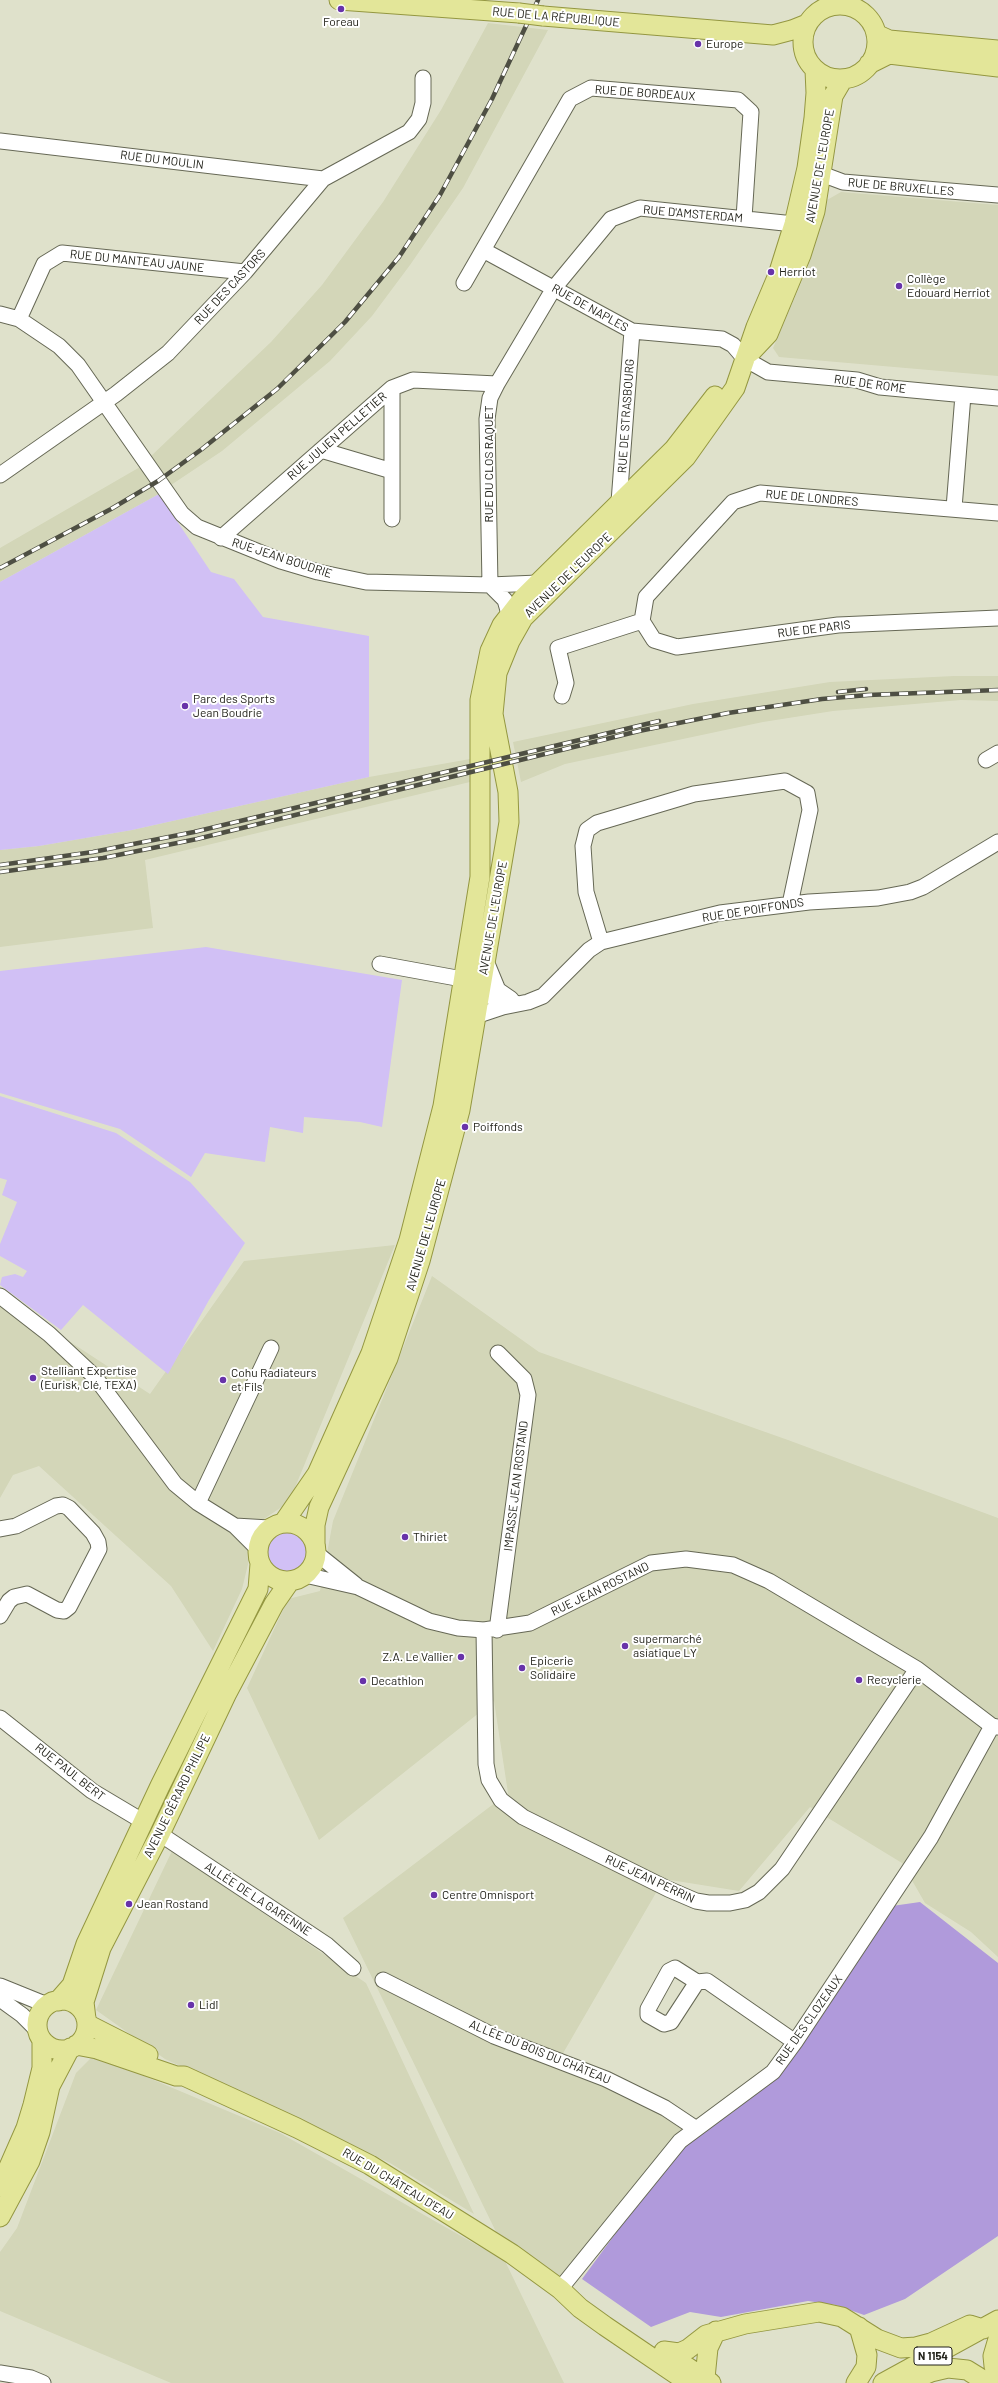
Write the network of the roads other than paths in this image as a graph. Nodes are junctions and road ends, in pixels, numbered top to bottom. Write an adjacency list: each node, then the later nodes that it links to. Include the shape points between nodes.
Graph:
1 (339, 0): 3 (main road, RUE DE LA RÉPUBLIQUE)
2 (837, 3): 4 (main road, via 815,14); 5 (main road, via 862,13 872,24)
3 (490, 6): 6 (main road, RUE DE LA RÉPUBLIQUE, bridge, via 543,16)
4 (807, 24): 6 (main road, RUE DE LA RÉPUBLIQUE); 8 (main road, via 803,36)
5 (876, 34): 7 (main road, via 889,40); 9 (main road, via 876,50)
6 (773, 35): 8 (main road, RUE DE LA RÉPUBLIQUE, via 800,50)
7 (998, 50)
8 (810, 63): 12 (main road, via 833,79); 14 (main road, AVENUE DE L'EUROPE, via 816,93)
9 (869, 64): 10 (main road, via 889,54); 12 (main road, via 862,72)
10 (998, 67)
11 (423, 78): 15 (street, RUE DES CASTORS, via 423,103 419,120 409,132)
12 (843, 79): 14 (main road, AVENUE DE L'EUROPE, via 833,96)
13 (0, 141): 15 (street, RUE DU MOULIN)
14 (814, 172): 16 (street, RUE DE BRUXELLES, via 843,182); 18 (main road, AVENUE DE L'EUROPE); 26 (main road, AVENUE DE L'EUROPE, via 815,211 801,254 768,334)
15 (323, 179): 20 (street, RUE DES CASTORS)
16 (998, 195)
17 (744, 218): 18 (street, RUE D'AMSTERDAM); 19 (street, RUE DE BORDEAUX, via 751,112 738,100 591,88 570,99); 22 (street, RUE D'AMSTERDAM, via 640,208 611,219)
18 (794, 224): 26 (main road, AVENUE DE L'EUROPE, via 778,275)
19 (483, 250): 21 (street, RUE DE BORDEAUX); 22 (street, RUE DE NAPLES)
20 (246, 272): 24 (street, RUE DU MANTEAU JAUNE, via 62,253 44,264); 31 (street, RUE DES CASTORS, via 168,353)
21 (464, 283)
22 (554, 288): 25 (street, RUE DE NAPLES); 27 (street, RUE DU CLOS RAQUET)
23 (0, 314): 24 (street, RUE JEAN BOUDRIE)
24 (19, 319): 31 (street, RUE JEAN BOUDRIE, via 59,346 78,365)
25 (632, 331): 26 (street, RUE DE NAPLES, via 722,340 733,345); 35 (street, RUE DE STRASBOURG)
26 (745, 359): 29 (street, RUE DE ROME, via 768,372 857,380 880,387); 35 (main road, AVENUE DE L'EUROPE, via 733,368 705,411 674,449); 49 (main road, AVENUE DE L'EUROPE, via 736,388 686,457 611,534 534,605 516,628 503,656 495,685 494,714 508,792 509,822)
27 (497, 384): 28 (street, RUE JULIEN PELLETIER, via 413,380); 41 (street, RUE DU CLOS RAQUET, via 490,398 487,419)
28 (392, 388): 32 (street, RUE JULIEN PELLETIER); 33 (street)
29 (962, 395): 30 (street, RUE DE ROME); 36 (street)
30 (998, 398)
31 (105, 401): 34 (street, RUE DES CASTORS); 39 (street, RUE JEAN BOUDRIE, via 182,514 197,527)
32 (321, 450): 33 (street); 39 (street, RUE JULIEN PELLETIER)
33 (392, 471): 38 (street)
34 (0, 475)
35 (619, 502): 40 (main road, AVENUE DE L'EUROPE)
36 (954, 508): 37 (street, RUE DE LONDRES); 44 (street, RUE DE LONDRES, via 760,493 733,502 646,597)
37 (998, 513)
38 (392, 519)
39 (221, 538): 41 (street, RUE JEAN BOUDRIE, via 318,572 366,582)
40 (538, 583): 41 (street, RUE JEAN BOUDRIE); 42 (main road, AVENUE DE L'EUROPE)
41 (490, 585): 42 (street, via 505,600)
42 (509, 614): 51 (main road, AVENUE DE L'EUROPE, via 490,651 481,690 482,863)
43 (998, 618): 44 (street, RUE DE PARIS, via 838,625 677,647 654,640)
44 (642, 621): 45 (street, via 558,648 566,683)
45 (562, 696)
46 (998, 842): 47 (street, RUE DE POIFFONDS, via 923,887 910,892 878,898)
47 (790, 904): 48 (street, RUE DE POIFFONDS, via 720,914); 48 (street, via 810,810 807,793 785,781 694,794 596,823 587,830 583,846 586,892)
48 (601, 942): 52 (street, RUE DE POIFFONDS, via 589,950 543,996)
49 (486, 961): 51 (main road, AVENUE DE L'EUROPE); 52 (street, via 498,990)
50 (380, 964): 51 (street, RUE DE POIFFONDS)
51 (472, 987): 52 (street, RUE DE POIFFONDS); 53 (main road, AVENUE DE L'EUROPE); 58 (main road, AVENUE DE L'EUROPE, via 409,1240 371,1352 317,1474)
52 (519, 1003): 53 (street, RUE DE POIFFONDS)
53 (476, 1016): 61 (main road, AVENUE DE L'EUROPE, via 460,1110 420,1261 388,1358 319,1507 315,1525)
54 (0, 1296): 57 (street, via 49,1334 95,1377 175,1484)
55 (272, 1348): 57 (street)
56 (498, 1353): 66 (street, IMPASSE JEAN ROSTAND, via 524,1379 528,1394)
57 (198, 1503): 59 (street)
58 (276, 1525): 59 (street); 61 (main road, via 300,1525 312,1536); 62 (main road, via 263,1533)
59 (236, 1526): 62 (street)
60 (0, 1529): 65 (street, via 16,1526 63,1505 69,1508 92,1534 98,1542 99,1549 69,1607 64,1611 57,1610 27,1594 9,1601)
61 (316, 1548): 63 (main road, via 315,1561); 64 (street, RUE JEAN ROSTAND)
62 (259, 1556): 63 (main road, via 273,1578); 70 (main road, AVENUE GÉRARD PHILIPE, via 258,1590)
63 (298, 1578): 64 (street, RUE JEAN ROSTAND); 71 (main road, AVENUE GÉRARD PHILIPE, via 274,1604 233,1681)
64 (358, 1587): 66 (street, RUE JEAN ROSTAND, via 429,1621 458,1628)
65 (0, 1616)
66 (491, 1630): 67 (street, RUE JEAN ROSTAND, via 530,1623 651,1563 686,1559 706,1560 733,1565 769,1581); 67 (street, RUE JEAN PERRIN, via 486,1764 489,1780 501,1800 523,1817 668,1889 702,1902 730,1903 745,1900 759,1892 782,1869)
67 (917, 1670): 69 (street, RUE JEAN ROSTAND)
68 (0, 1718): 70 (street, RUE PAUL BERT, via 92,1791)
69 (995, 1726): 80 (street, RUE DES CLOZEAUX, via 931,1837)
70 (144, 1822): 77 (main road, AVENUE GÉRARD PHILIPE, via 86,1944 72,1985)
71 (160, 1834): 72 (street, ALLÉE DE LA GARENNE, via 327,1945); 78 (main road, AVENUE GÉRARD PHILIPE, via 101,1948 84,2002)
72 (353, 1968)
73 (383, 1980): 83 (street, ALLÉE DU BOIS DU CHÂTEAU, via 494,2036 606,2079 665,2108)
74 (697, 1982): 80 (street, via 707,1981)
75 (0, 1986): 77 (street)
76 (0, 1999): 79 (street, via 22,2015)
77 (53, 2003): 78 (main road, via 72,2003 83,2013); 79 (main road, via 40,2014)
78 (86, 2022): 81 (main road, via 84,2036); 82 (main road, RUE DU CHÂTEAU D'EAU, via 179,2070)
79 (40, 2036): 81 (main road, via 55,2049); 84 (main road, via 43,2064 33,2105 26,2128)
80 (795, 2042): 83 (street, RUE DES CLOZEAUX, via 772,2072)
81 (73, 2047): 82 (main road, RUE DU CHÂTEAU D'EAU, via 97,2049 176,2076); 85 (main road, via 50,2086 40,2132 30,2161)
82 (184, 2076): 86 (main road, RUE DU CHÂTEAU D'EAU, via 370,2165 512,2254)
83 (695, 2128): 86 (street, RUE DES CLOZEAUX, via 680,2141)
84 (0, 2187)
85 (0, 2217)
86 (560, 2289): 90 (main road, RUE DU CHÂTEAU D'EAU, via 592,2317); 90 (main road, RUE DU CHÂTEAU D'EAU, via 609,2314 664,2351 679,2352)
87 (990, 2324): 88 (main road, via 970,2325 931,2343 901,2348 888,2344); 95 (main road, N 1154)
88 (859, 2327): 90 (main road, via 842,2317 819,2312 716,2331); 94 (main road, via 867,2355 866,2367)
89 (998, 2339): 92 (main road, via 993,2356)
90 (694, 2370)
91 (0, 2373): 93 (street)
92 (998, 2379)
93 (43, 2383)
94 (856, 2383)
95 (883, 2383)
96 (905, 2383): 97 (main road, via 948,2368 967,2370)
97 (988, 2383)

